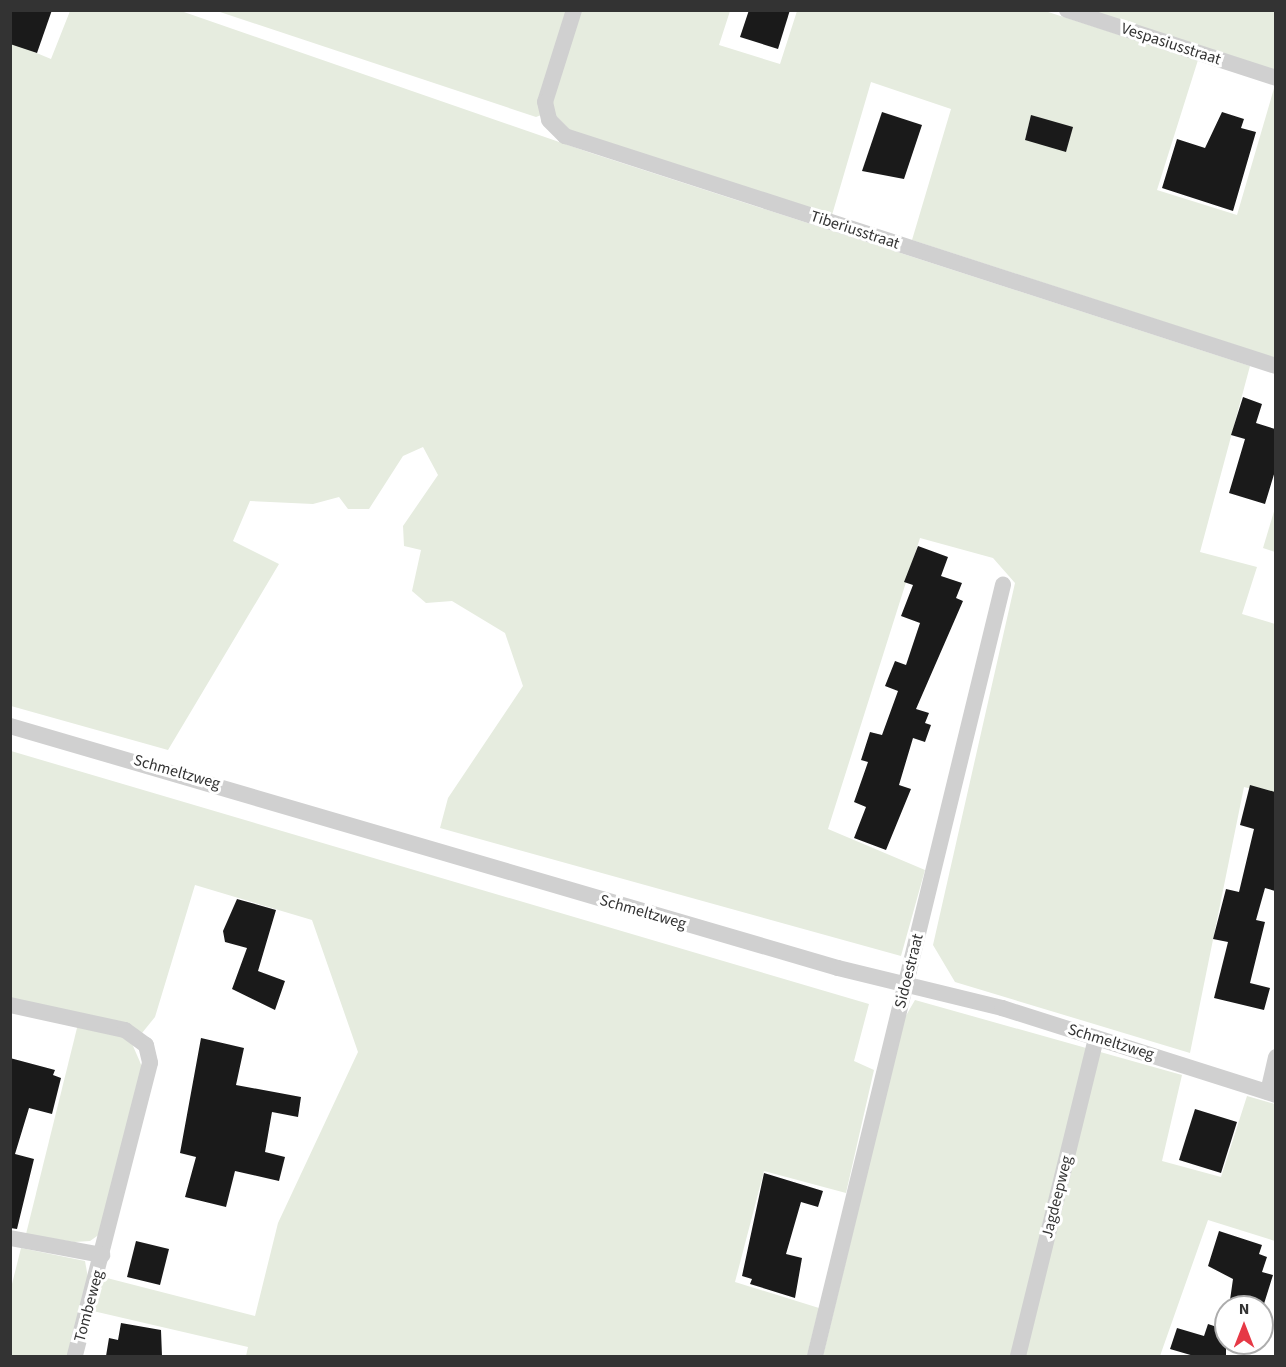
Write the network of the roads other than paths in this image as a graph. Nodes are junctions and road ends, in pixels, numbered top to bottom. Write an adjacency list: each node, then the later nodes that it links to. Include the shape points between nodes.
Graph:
1 (574, 10): 4 (street, Tiberiusstraat, via 545,102 549,120 565,136)
2 (1067, 10): 3 (street, Vespasiusstraat)
3 (1275, 78)
4 (1275, 366)
5 (1003, 585): 7 (street, Sidoestraat)
6 (10, 726): 7 (street, Schmeltzweg, via 661,917)
7 (906, 983): 9 (street, Schmeltzweg); 15 (street, Sidoestraat)
8 (10, 1005): 13 (street, Tombeweg, via 125,1030 146,1045 150,1063)
9 (1096, 1038): 11 (street, Schmeltzweg); 16 (street, Jagdeepweg)
10 (1275, 1057): 11 (street)
11 (1272, 1094)
12 (10, 1238): 13 (street)
13 (102, 1255): 14 (street, Tombeweg)
14 (75, 1356)
15 (815, 1356)
16 (1018, 1356)

